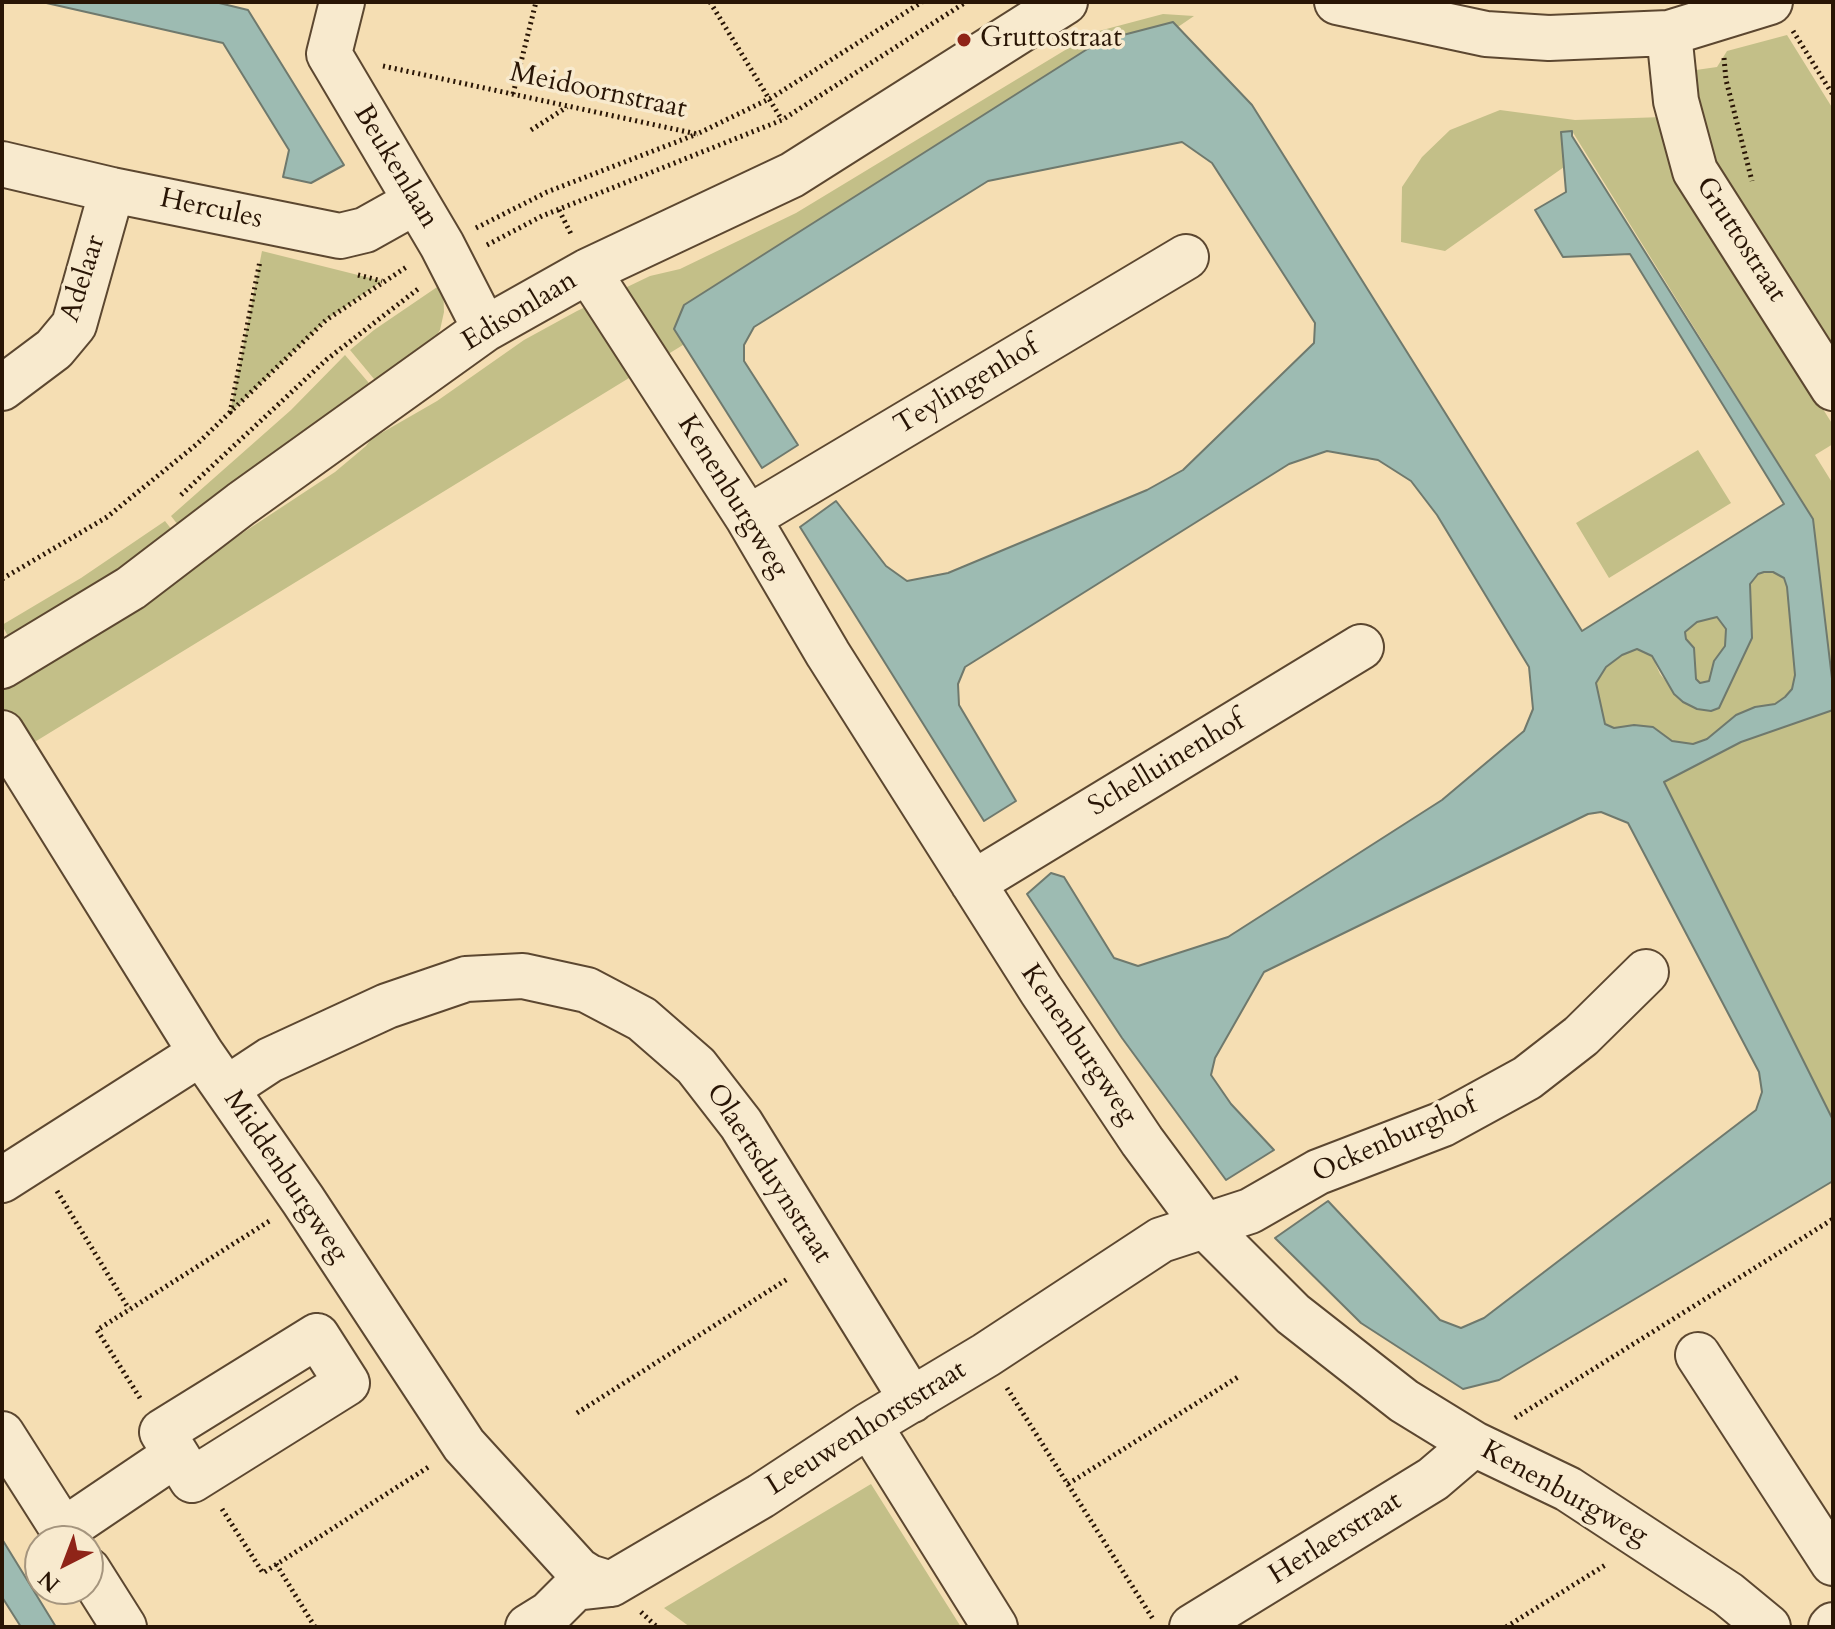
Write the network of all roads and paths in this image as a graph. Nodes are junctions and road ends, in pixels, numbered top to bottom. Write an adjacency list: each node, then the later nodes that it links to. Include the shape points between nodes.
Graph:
1 (342, 2): 10 (street)
2 (536, 2): 11 (path)
3 (710, 2): 13 (path)
4 (922, 2): 13 (path, Meidoornstraat)
5 (1065, 2): 25 (street, Edisonlaan, via 792,175)
6 (1337, 2): 9 (street, via 1486,34 1549,38)
7 (1781, 15): 8 (street); 12 (path)
8 (1718, 18): 9 (street); 20 (path, via 1726,80)
9 (1669, 33): 30 (street, Gruttostraat, via 1676,101 1695,171)
10 (329, 54): 11 (path, Meidoornstraat); 21 (street, Beukenlaan)
11 (513, 94): 14 (path, Meidoornstraat)
12 (1833, 95)
13 (771, 98): 15 (path); 17 (path, Meidoornstraat)
14 (568, 106): 16 (path); 17 (path, Meidoornstraat)
15 (782, 120)
16 (531, 130)
17 (697, 134): 22 (path, via 547,192)
18 (2, 164): 19 (street, Hercules)
19 (112, 190): 21 (street, Hercules, via 340,236 365,230); 29 (street, Adelaar, via 74,325 54,349)
20 (1756, 193)
21 (415, 202): 22 (street, Beukenlaan)
22 (442, 245): 27 (path); 28 (street, Beukenlaan)
23 (262, 251): 31 (path)
24 (1186, 257): 32 (street, Teylingenhof)
25 (588, 271): 28 (street, Edisonlaan); 32 (street, Kenenburgweg)
26 (352, 273): 27 (path)
27 (382, 281): 31 (path, via 326,320)
28 (485, 329): 35 (street, Edisonlaan, via 131,588)
29 (2, 388)
30 (1833, 388)
31 (230, 413): 33 (path, via 107,517)
32 (748, 518): 37 (street, Kenenburgweg)
33 (2, 579)
34 (1361, 647): 37 (street, Schelluinenhof)
35 (2, 666)
36 (2, 733): 39 (street, Middenburgweg)
37 (973, 883): 44 (street, Kenenburgweg, via 1142,1141)
38 (1646, 972): 44 (street, Ockenburghof, via 1581,1036 1527,1078 1443,1124 1318,1172 1250,1211)
39 (201, 1053): 40 (street, Middenburgweg); 41 (street)
40 (226, 1089): 42 (street, Middenburgweg); 45 (street, Olaertsduynstraat, via 270,1060 387,1006 466,979 523,976 587,990 642,1019 696,1066 741,1124)
41 (20, 1169): 46 (path)
42 (303, 1200): 46 (path); 47 (street, Middenburgweg)
43 (1833, 1219): 56 (path)
44 (1205, 1226): 48 (street, Leeuwenhorststraat, via 1161,1240); 56 (street, Kenenburgweg, via 1293,1314 1346,1358)
45 (823, 1257): 52 (street, Olaertsduynstraat); 53 (path)
46 (129, 1309): 58 (path, via 97,1330)
47 (385, 1327): 50 (street); 57 (street, Middenburgweg)
48 (986, 1355): 52 (street, Leeuwenhorststraat); 59 (path)
49 (1698, 1355): 63 (street)
50 (333, 1360): 58 (street, via 347,1383); 58 (street, via 317,1336)
51 (1238, 1377): 59 (path)
52 (912, 1400): 54 (street, Leeuwenhorststraat)
53 (577, 1413)
54 (869, 1425): 65 (street, Leeuwenhorststraat); 70 (street)
55 (2, 1434): 60 (street)
56 (1474, 1444): 62 (street, Kenenburgweg, via 1568,1489); 72 (street, Herlaerstraat, via 1433,1479)
57 (464, 1445): 64 (path); 65 (street, Middenburgweg, via 578,1570)
58 (179, 1454): 61 (street); 64 (path, via 263,1573)
59 (1068, 1484): 71 (path)
60 (60, 1525)
61 (82, 1525)
62 (1647, 1539): 73 (path); 74 (street, Kenenburgweg)
63 (1833, 1563)
64 (276, 1564): 68 (path)
65 (611, 1584): 69 (street, Leeuwenhorststraat, via 575,1588)
66 (104, 1595): 67 (street)
67 (124, 1627)
68 (315, 1627)
69 (528, 1627)
70 (995, 1627)
71 (1158, 1627)
72 (1192, 1627)
73 (1506, 1627)
74 (1768, 1627)

